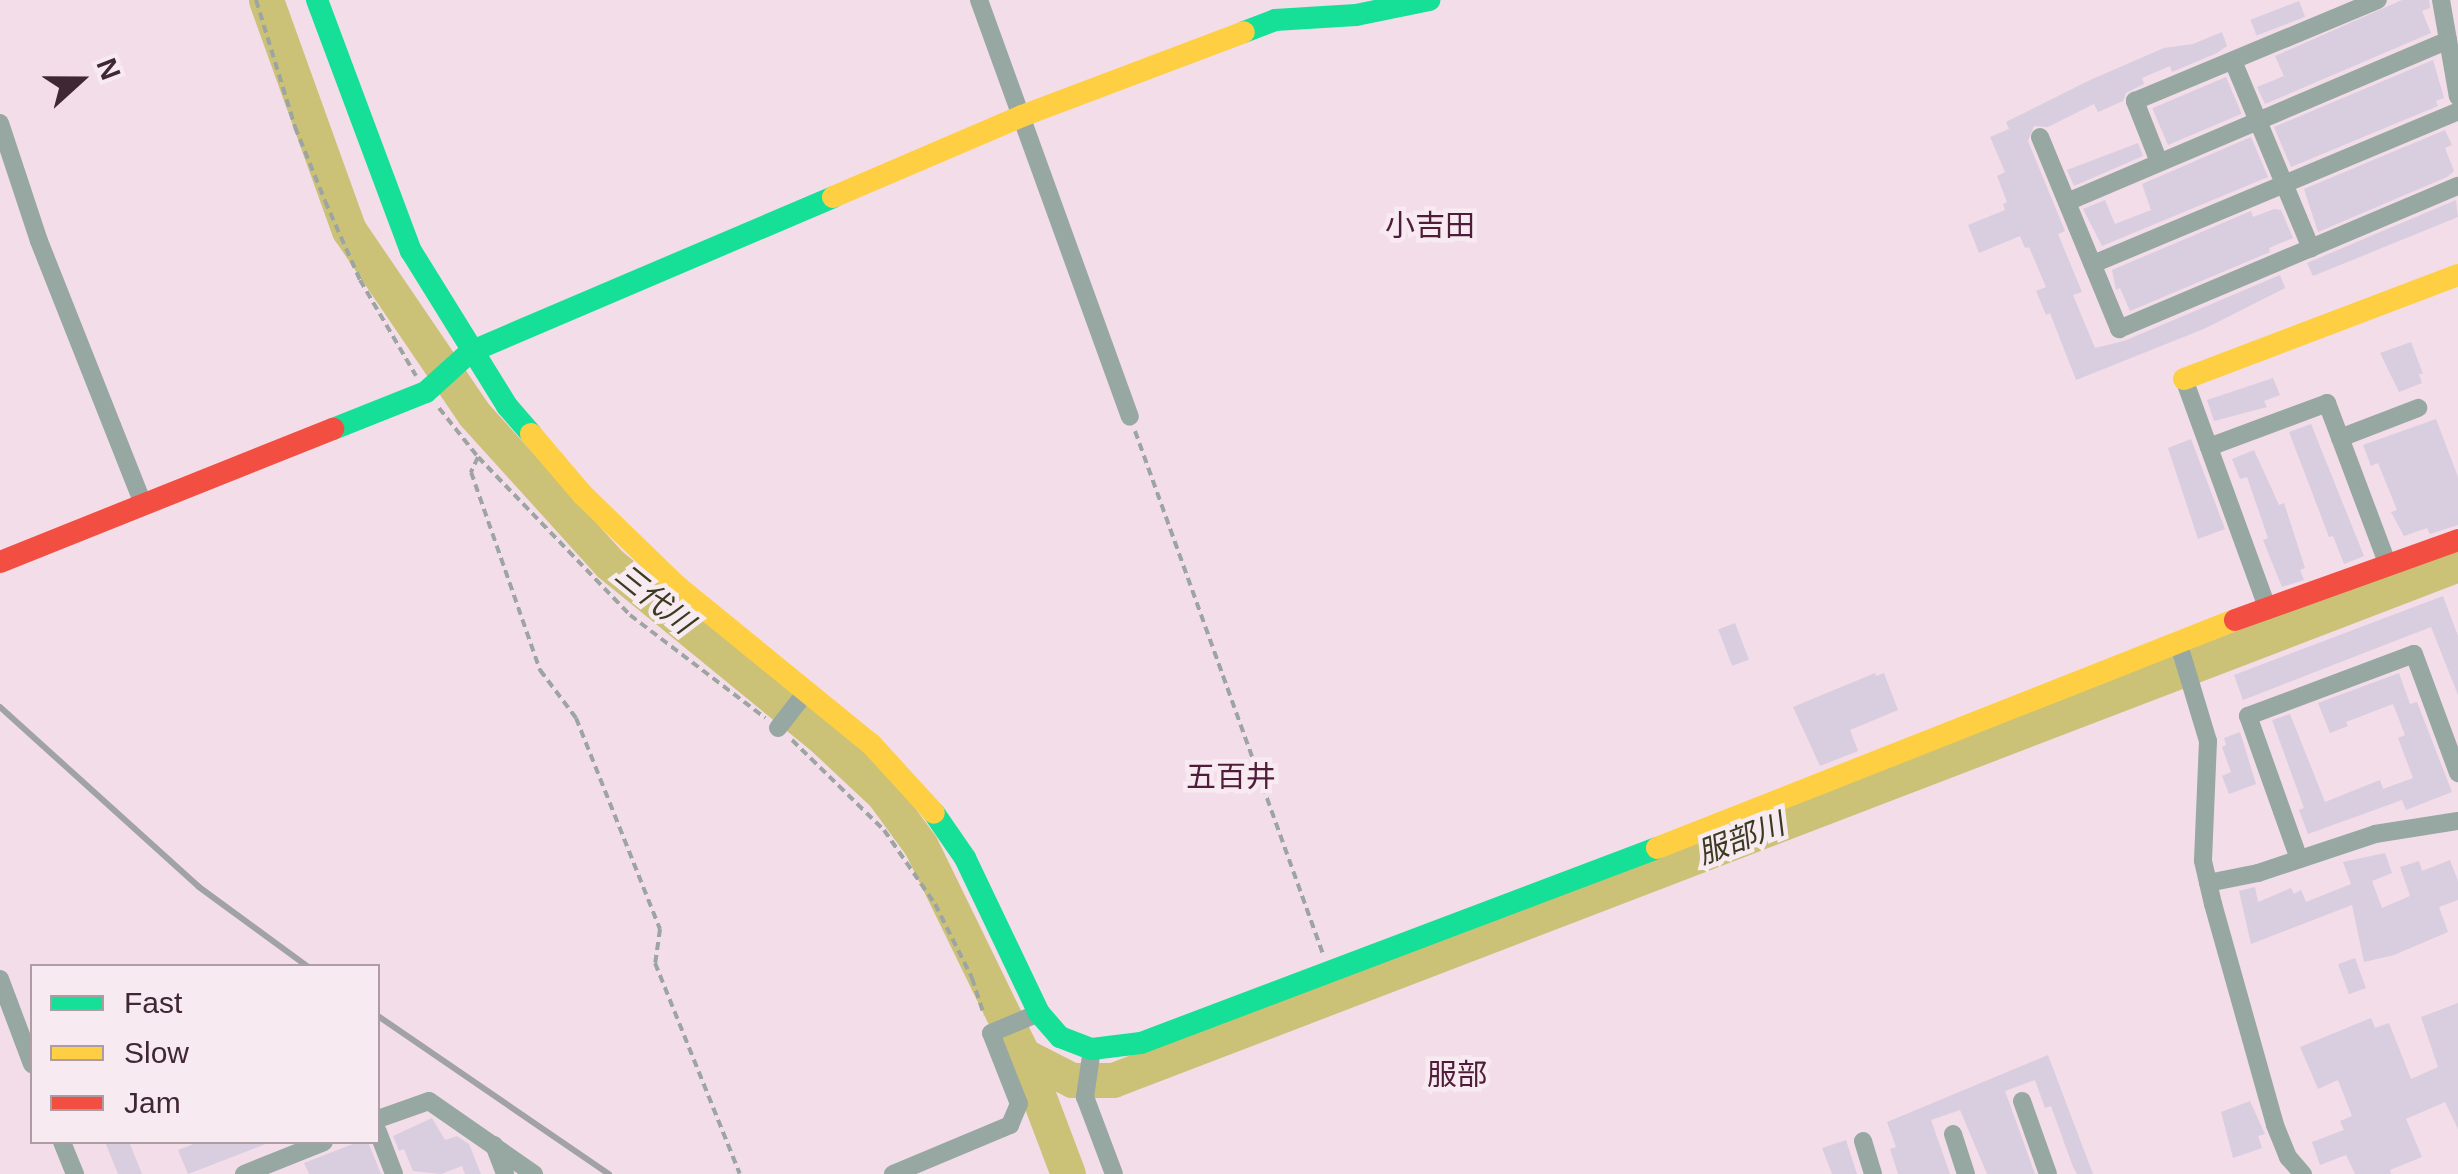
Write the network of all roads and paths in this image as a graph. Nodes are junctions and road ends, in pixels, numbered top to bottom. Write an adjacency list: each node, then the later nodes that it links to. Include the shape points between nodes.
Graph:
1 (256, 0): 24 (path, via 295,127 360,280)
2 (317, 0): 22 (street, via 410,251)
3 (978, 0): 11 (street)
4 (1429, 0): 11 (street, via 1356,15 1275,20)
5 (2378, 0): 8 (street)
6 (2441, 0): 7 (street)
7 (2448, 40): 9 (street); 12 (street)
8 (2233, 61): 12 (street); 15 (street, via 2135,102)
9 (2458, 98)
10 (2458, 111): 16 (street)
11 (1022, 116): 22 (street); 26 (street)
12 (2258, 121): 15 (street); 16 (street)
13 (0, 123): 30 (street)
14 (2040, 137): 18 (street)
15 (2160, 162): 18 (street)
16 (2284, 184): 19 (street); 20 (street)
17 (2458, 186): 19 (street)
18 (2067, 202): 20 (street)
19 (2311, 248): 20 (street, via 2119,328)
20 (2092, 264)
21 (2458, 275): 23 (street)
22 (465, 355): 24 (street); 36 (street, via 582,494 678,586)
23 (2184, 379): 28 (street)
24 (429, 389): 29 (path); 30 (street)
25 (2418, 408): 27 (street)
26 (1130, 417): 42 (path)
27 (2340, 438): 28 (street, via 2327,403); 33 (street)
28 (2209, 448): 34 (street)
29 (478, 457): 37 (path, via 630,615); 62 (path, via 471,472 540,670 576,718 653,911 660,929 655,962)
30 (142, 504): 32 (street)
31 (2458, 540): 33 (street)
32 (0, 562)
33 (2388, 565): 34 (street)
34 (2268, 610): 35 (street)
35 (2179, 645): 41 (street, via 2208,741); 42 (street)
36 (807, 690): 37 (street); 44 (street, via 872,744 934,812 965,858)
37 (779, 726): 45 (path, via 884,830 935,904)
38 (2458, 773): 40 (street, via 2414,654 2248,716)
39 (2458, 821): 40 (street, via 2375,834)
40 (2299, 859): 41 (street)
41 (2208, 883): 68 (street, via 2275,1125)
42 (1329, 970): 46 (street, via 1142,1043)
43 (0, 979): 47 (street)
44 (1036, 1014): 45 (street); 46 (street)
45 (994, 1032): 63 (street, via 1020,1104 1010,1125)
46 (1091, 1054): 64 (street, via 1085,1097)
47 (30, 1059)
48 (2022, 1101): 67 (street)
49 (380, 1119): 55 (street, via 429,1100)
50 (1953, 1134): 66 (street)
51 (380, 1137): 59 (street)
52 (1863, 1141): 65 (street)
53 (63, 1144): 57 (street)
54 (321, 1144): 56 (street)
55 (494, 1144): 60 (street); 61 (street)
56 (280, 1168): 58 (street)
57 (74, 1174)
58 (244, 1174)
59 (394, 1174)
60 (505, 1174)
61 (534, 1174)
62 (740, 1174)
63 (893, 1174)
64 (1114, 1174)
65 (1873, 1174)
66 (1966, 1174)
67 (2048, 1174)
68 (2303, 1174)

